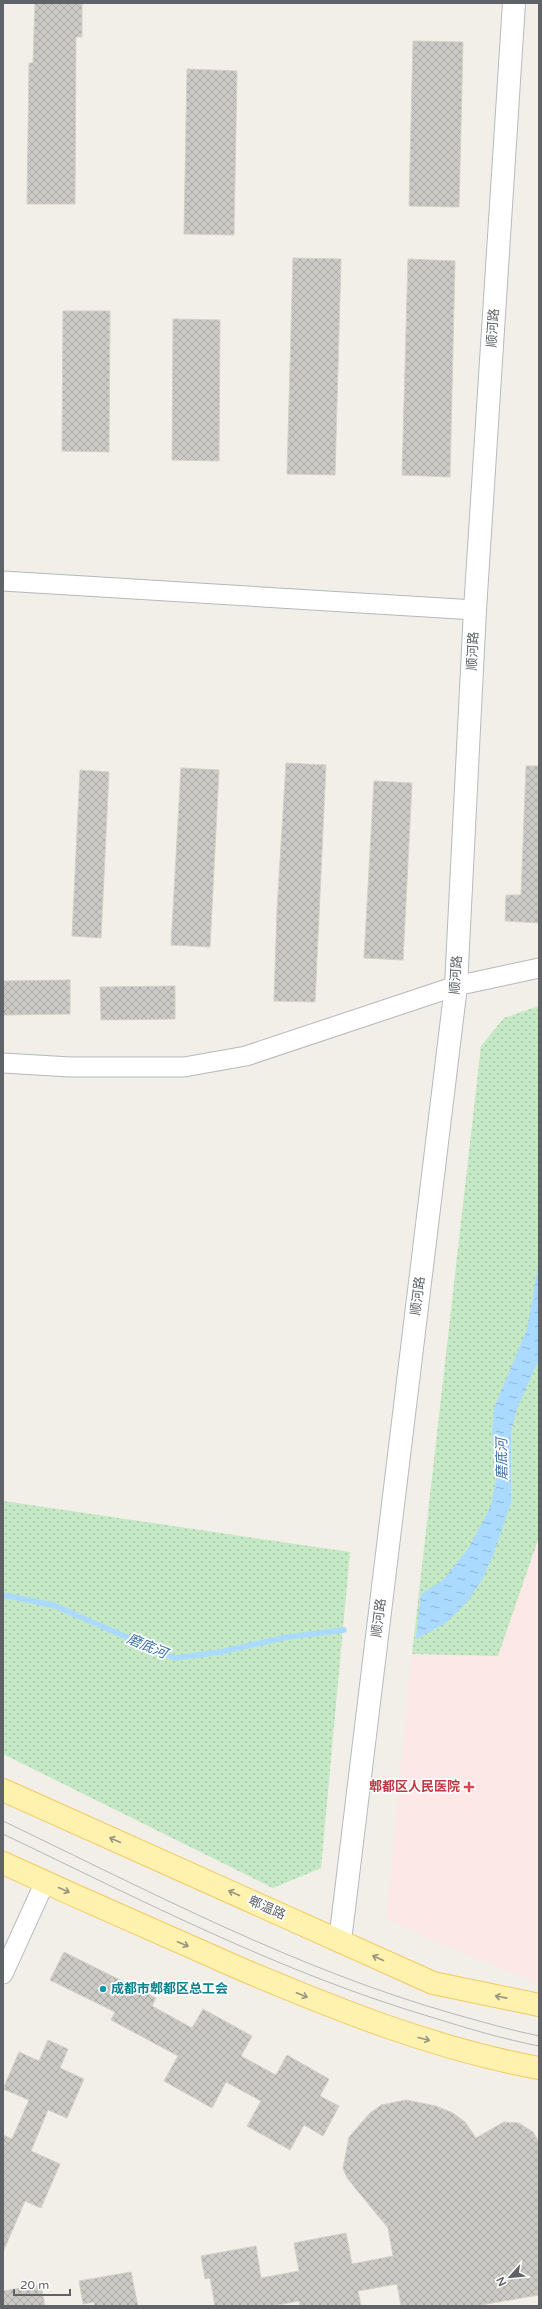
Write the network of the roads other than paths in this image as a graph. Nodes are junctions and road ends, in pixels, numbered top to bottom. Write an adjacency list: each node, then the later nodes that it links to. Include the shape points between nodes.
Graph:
1 (514, 3): 3 (street, 顺河路)
2 (3, 581): 3 (street)
3 (475, 610): 5 (street, 顺河路)
4 (539, 968): 5 (street)
5 (456, 986): 6 (street, via 246,1056 184,1067 70,1067); 10 (street, 顺河路)
6 (3, 1063)
7 (3, 1790): 10 (main road, 郫温路, one-way to 7)
8 (3, 1863): 9 (main road)
9 (45, 1882): 11 (street); 13 (main road, one-way to 13, via 338,2010 421,2039)
10 (340, 1941): 12 (main road, 郫温路, one-way to 10, via 432,1983)
11 (3, 1974)
12 (539, 2005)
13 (539, 2068)

